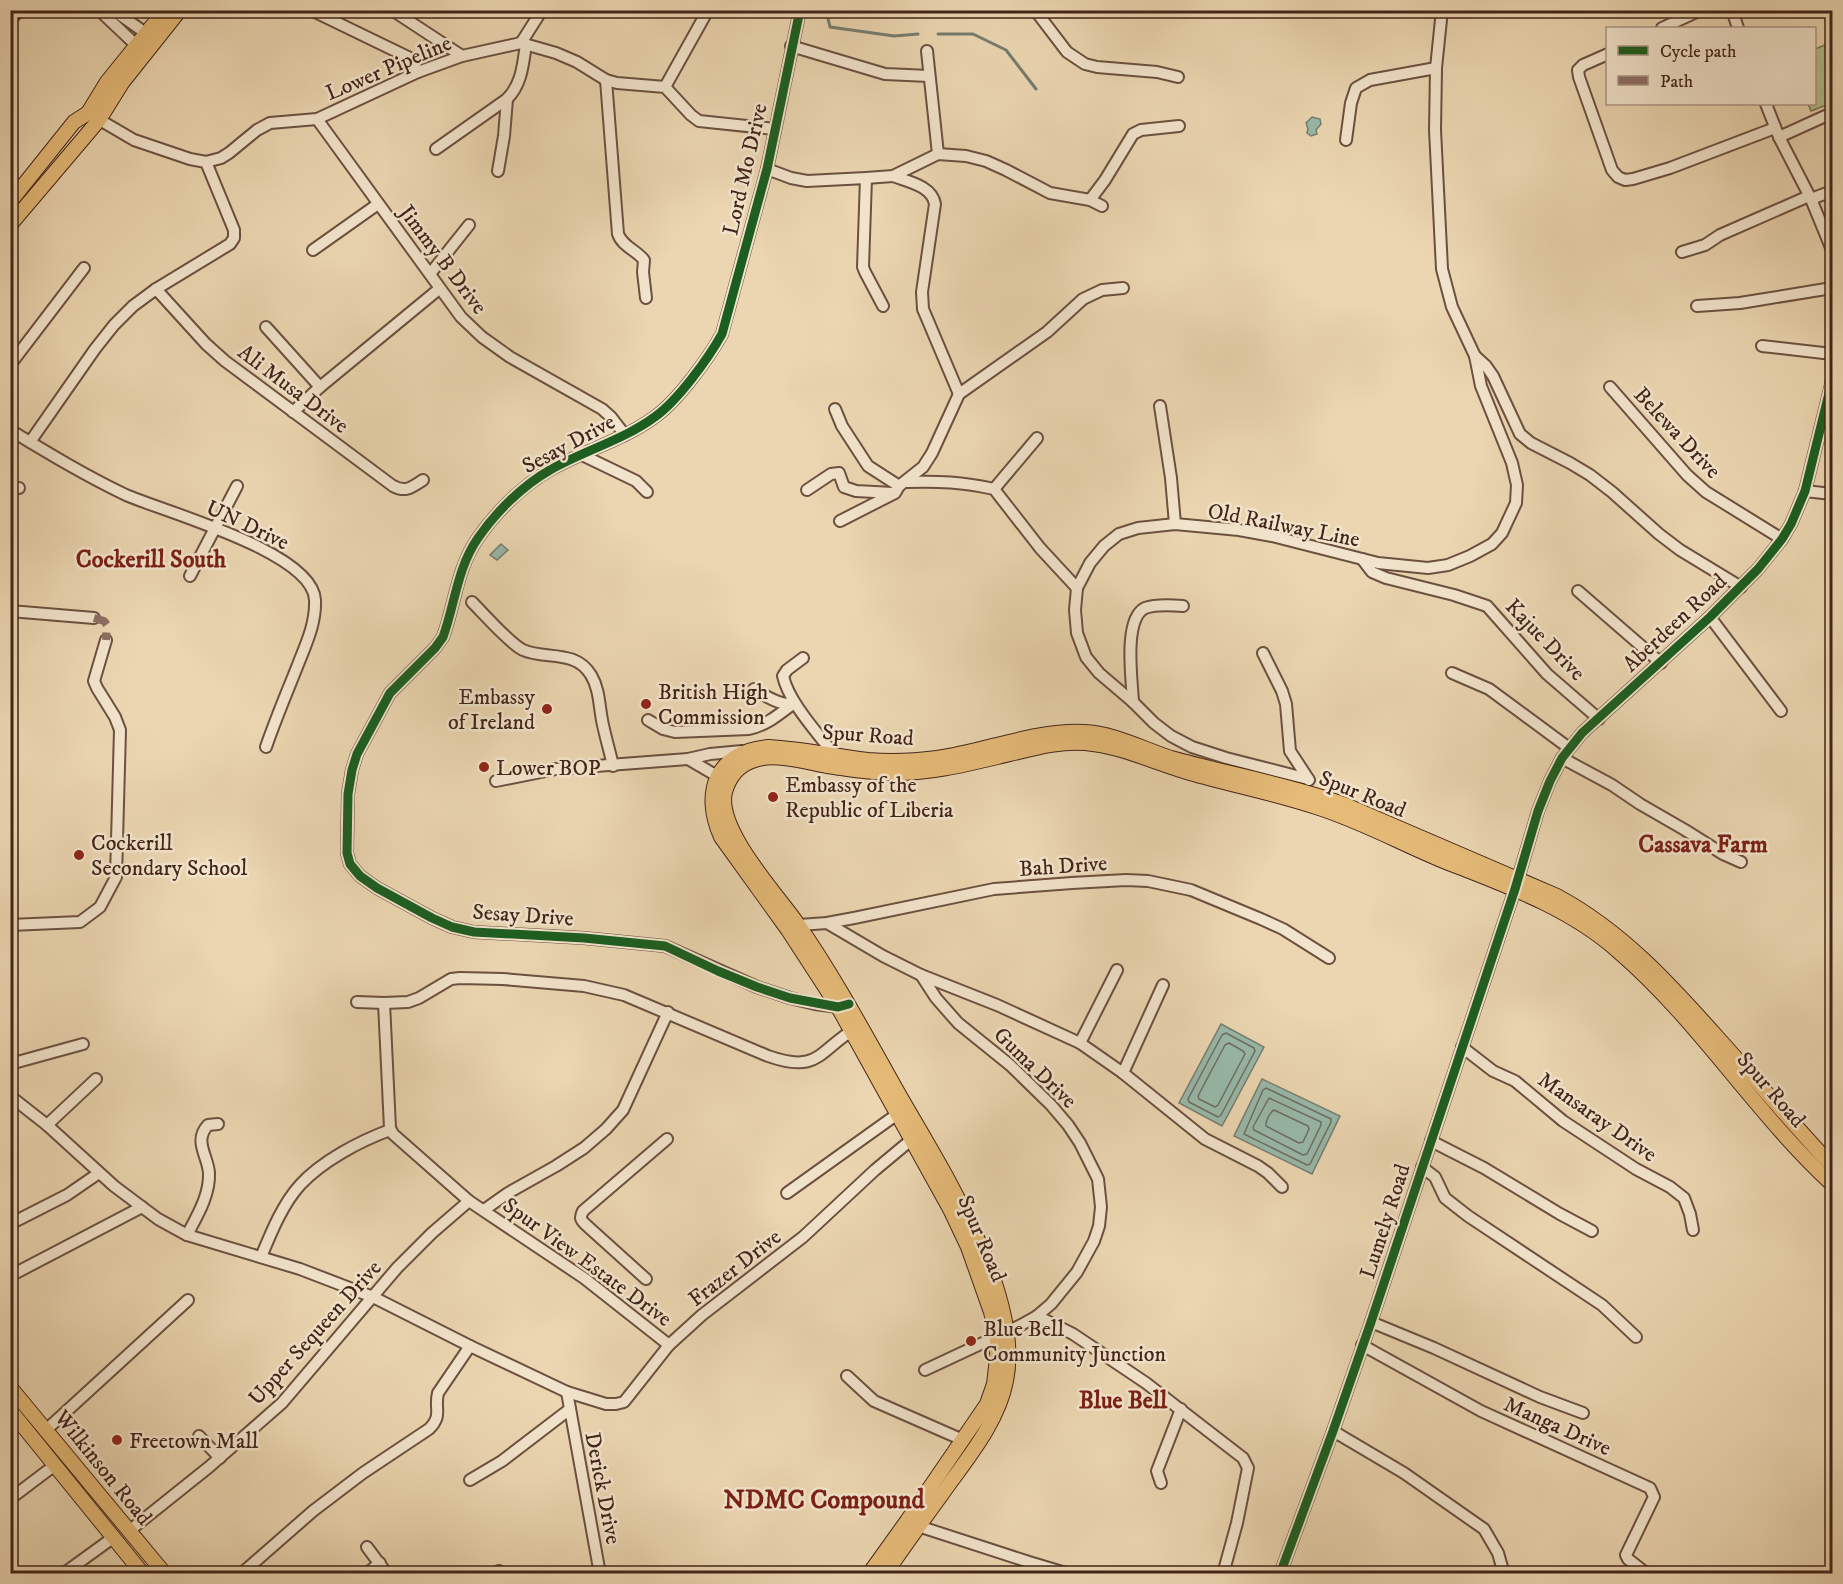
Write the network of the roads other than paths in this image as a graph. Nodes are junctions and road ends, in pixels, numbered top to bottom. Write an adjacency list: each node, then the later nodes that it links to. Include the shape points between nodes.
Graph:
1 (19, 10): 15 (street)
2 (99, 10): 20 (street)
3 (113, 10): 18 (street)
4 (165, 10): 18 (main road)
5 (180, 10): 34 (main road)
6 (542, 10): 19 (street)
7 (708, 10): 30 (street)
8 (800, 10): 21 (street, Lord Mo Drive)
9 (1035, 10): 28 (street, via 1067,52 1085,64)
10 (1442, 10): 25 (street, Old Railway Line)
11 (1701, 10): 16 (street)
12 (1732, 10): 17 (street)
13 (313, 11): 26 (street, via 410,58)
14 (394, 11): 24 (street)
15 (10, 21)
16 (1664, 27)
17 (1738, 27)
18 (147, 34): 20 (main road)
19 (524, 44): 24 (street, Lower Pipeline); 29 (street, Lower Pipeline, via 577,62); 31 (street, via 519,82)
20 (137, 46): 34 (main road, via 107,82)
21 (792, 46): 27 (street, via 885,74); 37 (street, Lord Mo Drive)
22 (927, 51): 27 (street)
23 (1606, 55): 38 (street, via 1578,70 1612,170 1618,177 1625,180 1652,174)
24 (462, 56): 26 (street, Lower Pipeline)
25 (1436, 68): 39 (street, via 1370,80 1356,88); 71 (street, Old Railway Line, via 1442,269 1452,307)
26 (418, 72): 35 (street, Lower Pipeline)
27 (929, 76): 41 (street)
28 (1178, 76)
29 (606, 80): 30 (street, Lower Pipeline); 64 (street, via 618,234 644,260)
30 (665, 87): 37 (street, via 699,121)
31 (507, 99): 40 (street); 44 (street)
32 (1766, 105): 38 (street)
33 (1833, 113): 38 (street)
34 (93, 116): 42 (street, via 134,140); 50 (main road, via 74,122); 53 (main road)
35 (317, 119): 42 (street, Lower Pipeline, via 270,123 221,158); 51 (street, Jimmy B Drive)
36 (1179, 126): 49 (street, via 1133,134)
37 (775, 129): 43 (street, Lord Mo Drive)
38 (1777, 133): 48 (street)
39 (1346, 140)
40 (436, 148)
41 (938, 154): 45 (street); 49 (street, via 986,161 1050,192)
42 (206, 162): 62 (street, via 234,238)
43 (767, 169): 46 (street, via 807,181); 68 (street, Lord Mo Drive)
44 (498, 171)
45 (893, 176): 46 (street); 76 (street, via 933,196 923,309)
46 (866, 178): 65 (street, via 863,267)
47 (1833, 191): 48 (street)
48 (1810, 198): 56 (street); 57 (street)
49 (1090, 200): 52 (street)
50 (10, 202)
51 (378, 204): 55 (street); 59 (street, Jimmy B Drive)
52 (1102, 206)
53 (10, 225)
54 (469, 225): 59 (street)
55 (313, 250)
56 (1833, 250)
57 (1682, 252)
58 (84, 268): 72 (street)
59 (430, 274): 63 (street, Jimmy B Drive)
60 (1123, 288): 76 (street, via 1102,290 1083,299 1047,332)
61 (1833, 288): 66 (street)
62 (156, 289): 79 (street, Ali Musa Drive, via 206,344); 83 (street, via 133,306 95,349)
63 (439, 289): 74 (street); 81 (street, Jimmy B Drive, via 482,337 602,409)
64 (646, 298)
65 (884, 306)
66 (1697, 306)
67 (266, 327): 74 (street)
68 (722, 334): 81 (street, Sesay Drive, via 671,402 657,416)
69 (1762, 346): 70 (street)
70 (1833, 354)
71 (1475, 356): 97 (street, Old Railway Line, via 1481,386 1517,485 1516,503 1502,533 1485,548 1448,565 1428,568); 99 (street, Old Railway Line, via 1492,376 1520,434 1590,475 1680,550)
72 (10, 365)
73 (1833, 381): 90 (street, Aberdeen Road)
74 (320, 387): 79 (street)
75 (1610, 387): 96 (street, Belewa Drive, via 1706,492)
76 (959, 394): 87 (street, via 932,453)
77 (1160, 406): 94 (street)
78 (836, 409): 87 (street, via 842,426 868,466)
79 (293, 412): 85 (street, Ali Musa Drive, via 393,486 404,490)
80 (10, 430): 83 (street, UN Drive)
81 (625, 435): 84 (street, Sesay Drive)
82 (1037, 438): 88 (street)
83 (30, 442): 95 (street, UN Drive, via 127,495)
84 (582, 455): 91 (street, via 636,481); 142 (street, Sesay Drive, via 521,490 494,518 466,558 443,637 390,693 357,754 348,794 350,864 376,888 453,927 474,932 664,946 757,987 790,998)
85 (423, 480)
86 (237, 486): 95 (street)
87 (900, 487): 88 (street, via 943,480); 89 (street, via 856,491 844,487 839,473); 93 (street)
88 (994, 489): 100 (street)
89 (807, 490)
90 (1804, 491): 92 (street); 96 (street, Aberdeen Road)
91 (647, 492)
92 (1833, 494)
93 (840, 521)
94 (1175, 524): 97 (street, Old Railway Line, via 1261,534); 100 (street, Old Railway Line, via 1119,534 1090,563)
95 (216, 528): 98 (street); 119 (street, UN Drive, via 292,567 309,582 316,598 309,637)
96 (1782, 539): 99 (street, Aberdeen Road)
97 (1362, 559): 116 (street, Kajue Drive, via 1372,572 1386,578 1487,606 1547,674)
98 (190, 576)
99 (1741, 586): 105 (street, Aberdeen Road)
100 (1077, 588): 113 (street, Old Railway Line, via 1077,633 1086,657)
101 (1578, 591): 110 (street)
102 (472, 602): 125 (street, via 523,650 560,656 590,673)
103 (1183, 606): 113 (street, via 1146,608 1137,615 1131,645)
104 (10, 611): 106 (street)
105 (1710, 617): 110 (street, Aberdeen Road); 115 (street)
106 (94, 618)
107 (106, 640): 134 (street, via 94,681 120,730 116,877 100,906 80,922)
108 (1263, 653): 127 (street, via 1286,704 1290,751)
109 (803, 658): 114 (street, via 783,676)
110 (1661, 663): 116 (street, Aberdeen Road)
111 (1452, 673): 120 (street, via 1489,689)
112 (754, 689): 114 (street)
113 (1133, 702): 127 (street, Old Railway Line, via 1171,736 1192,747)
114 (793, 705): 117 (street, via 771,721 750,729 675,732); 122 (street)
115 (1781, 711)
116 (1599, 719): 120 (street, Aberdeen Road)
117 (648, 720)
118 (1049, 739): 122 (main road, Spur Road, via 904,761); 129 (main road, Spur Road, via 1088,732 1179,760); 131 (main road, Spur Road, via 1099,745 1312,806 1442,860); 132 (main road, Spur Road, via 925,772 866,772 776,758 748,762 731,777 723,804 733,832)
119 (266, 747)
120 (1569, 748): 123 (street, Aberdeen Road)
121 (742, 752): 122 (main road, Spur Road, via 769,747); 124 (street); 126 (main road)
122 (834, 755)
123 (1562, 758): 130 (street); 131 (street, Aberdeen Road, via 1538,811)
124 (688, 759): 125 (street); 126 (street)
125 (613, 766): 128 (street, via 536,772)
126 (717, 776): 132 (main road, Spur Road, via 712,809 721,837)
127 (1308, 779): 129 (street)
128 (496, 781)
129 (1320, 795): 131 (main road, Spur Road)
130 (1741, 862)
131 (1516, 884): 143 (main road, Spur Road, via 1601,936); 148 (street, Lumely Road)
132 (766, 890): 135 (main road, Spur Road)
133 (827, 923): 135 (street, Bah Drive); 136 (street, Bah Drive, via 994,890 1148,881 1191,890 1283,929); 138 (street)
134 (10, 924)
135 (793, 927): 142 (main road, Spur Road)
136 (1329, 958)
137 (1117, 970): 146 (street)
138 (921, 975): 146 (street); 179 (street, Guma Drive, via 958,1023 1051,1105 1080,1143 1098,1179 1101,1207 1094,1241 1077,1272)
139 (1163, 985): 150 (street)
140 (357, 1002): 141 (street)
141 (384, 1003): 144 (street, via 408,1002 451,979 471,978 594,987); 157 (street)
142 (843, 1006): 145 (main road, Spur Road)
143 (1686, 1011): 161 (main road, Spur Road); 164 (main road, Spur Road, via 1783,1134)
144 (668, 1012): 145 (street, via 785,1062 804,1063 818,1058); 169 (street, Spur View Estate Drive, via 623,1110 606,1129 575,1154)
145 (855, 1028): 152 (main road, Spur Road)
146 (1080, 1043): 150 (street)
147 (83, 1044): 149 (street)
148 (1462, 1047): 160 (street, Lumely Road); 171 (street, Mansaray Drive, via 1493,1071 1515,1081 1571,1126 1684,1198)
149 (10, 1064)
150 (1123, 1073): 165 (street, via 1205,1138 1258,1166)
151 (96, 1079): 156 (street)
152 (893, 1094): 154 (main road, Spur Road); 158 (main road, Spur Road)
153 (10, 1096): 156 (street, Frazer Drive)
154 (896, 1115): 158 (main road, Spur Road); 166 (street)
155 (218, 1124): 173 (street, via 208,1125 203,1131 201,1146 208,1182 201,1208)
156 (47, 1125): 163 (street, Frazer Drive)
157 (390, 1130): 167 (street, Spur View Estate Drive); 174 (street, via 342,1152 300,1185)
158 (916, 1136): 181 (main road, Spur Road, via 990,1271); 183 (street, Frazer Drive, via 803,1237)
159 (667, 1139): 176 (street, via 580,1216)
160 (1431, 1141): 162 (street, Lumely Road); 172 (street)
161 (1833, 1165)
162 (1422, 1167): 180 (street, Lumely Road); 182 (street, via 1435,1177 1442,1194 1453,1204 1602,1305)
163 (99, 1173): 168 (street, Frazer Drive); 170 (street, via 67,1195)
164 (1833, 1184)
165 (1282, 1187)
166 (787, 1193)
167 (469, 1201): 169 (street, Spur View Estate Drive); 177 (street, Upper Sequeen Drive, via 397,1268)
168 (142, 1207): 173 (street, Frazer Drive); 175 (street)
169 (484, 1210): 183 (street, Spur View Estate Drive, via 585,1278)
170 (10, 1224)
171 (1693, 1230)
172 (1592, 1231)
173 (187, 1234): 174 (street, Frazer Drive)
174 (261, 1257): 177 (street, Frazer Drive)
175 (11, 1276)
176 (646, 1279)
177 (373, 1297): 185 (street, Frazer Drive); 198 (street, Upper Sequeen Drive, via 282,1403)
178 (188, 1300): 194 (street)
179 (1036, 1316): 181 (street, Guma Drive); 191 (street, via 1073,1334)
180 (1371, 1322): 184 (street, Lumely Road); 193 (street)
181 (1002, 1334): 186 (street, Guma Drive); 197 (main road, Spur Road, via 987,1404); 205 (main road, Spur Road, via 1010,1358 997,1409 976,1446)
182 (1636, 1337)
183 (669, 1345): 189 (street, Frazer Drive, via 624,1402 606,1404)
184 (1362, 1345): 195 (street, Lumely Road); 223 (street, Manga Drive, via 1510,1426 1650,1488 1654,1497 1626,1555)
185 (470, 1346): 189 (street, Frazer Drive); 213 (street, via 438,1393 438,1416 429,1429 363,1473)
186 (926, 1370)
187 (847, 1376): 197 (street, via 874,1401)
188 (10, 1387): 194 (main road, Wilkinson Road)
189 (567, 1392): 190 (street, Derick Drive)
190 (570, 1409): 202 (street, Derick Drive, via 502,1461); 216 (street, Derick Drive)
191 (1181, 1409): 203 (street, via 1157,1471); 220 (street, via 1247,1463 1237,1523)
192 (10, 1410): 199 (main road, Wilkinson Road)
193 (1582, 1413)
194 (46, 1430): 200 (main road, Wilkinson Road)
195 (1333, 1431): 221 (street, Lumely Road); 222 (street, via 1404,1473 1484,1529 1498,1553)
196 (199, 1436): 198 (street)
197 (963, 1440): 205 (main road, Spur Road)
198 (220, 1458): 206 (street, Upper Sequeen Drive)
199 (55, 1465): 201 (main road, Wilkinson Road); 204 (street)
200 (77, 1468): 201 (main road); 206 (main road, Wilkinson Road)
201 (65, 1477): 207 (main road, Wilkinson Road)
202 (470, 1480)
203 (1161, 1483)
204 (10, 1499)
205 (913, 1524): 217 (main road, Spur Road); 218 (main road, Spur Road); 219 (street)
206 (129, 1531): 212 (main road, Wilkinson Road)
207 (114, 1537): 210 (street); 211 (main road, Wilkinson Road)
208 (367, 1547): 209 (street)
209 (380, 1563): 214 (street); 215 (street)
210 (63, 1574)
211 (143, 1574)
212 (165, 1574)
213 (241, 1574)
214 (366, 1574)
215 (387, 1574)
216 (600, 1574)
217 (869, 1574)
218 (885, 1574)
219 (1069, 1574)
220 (1222, 1574)
221 (1280, 1574)
222 (1504, 1574)
223 (1647, 1574)

